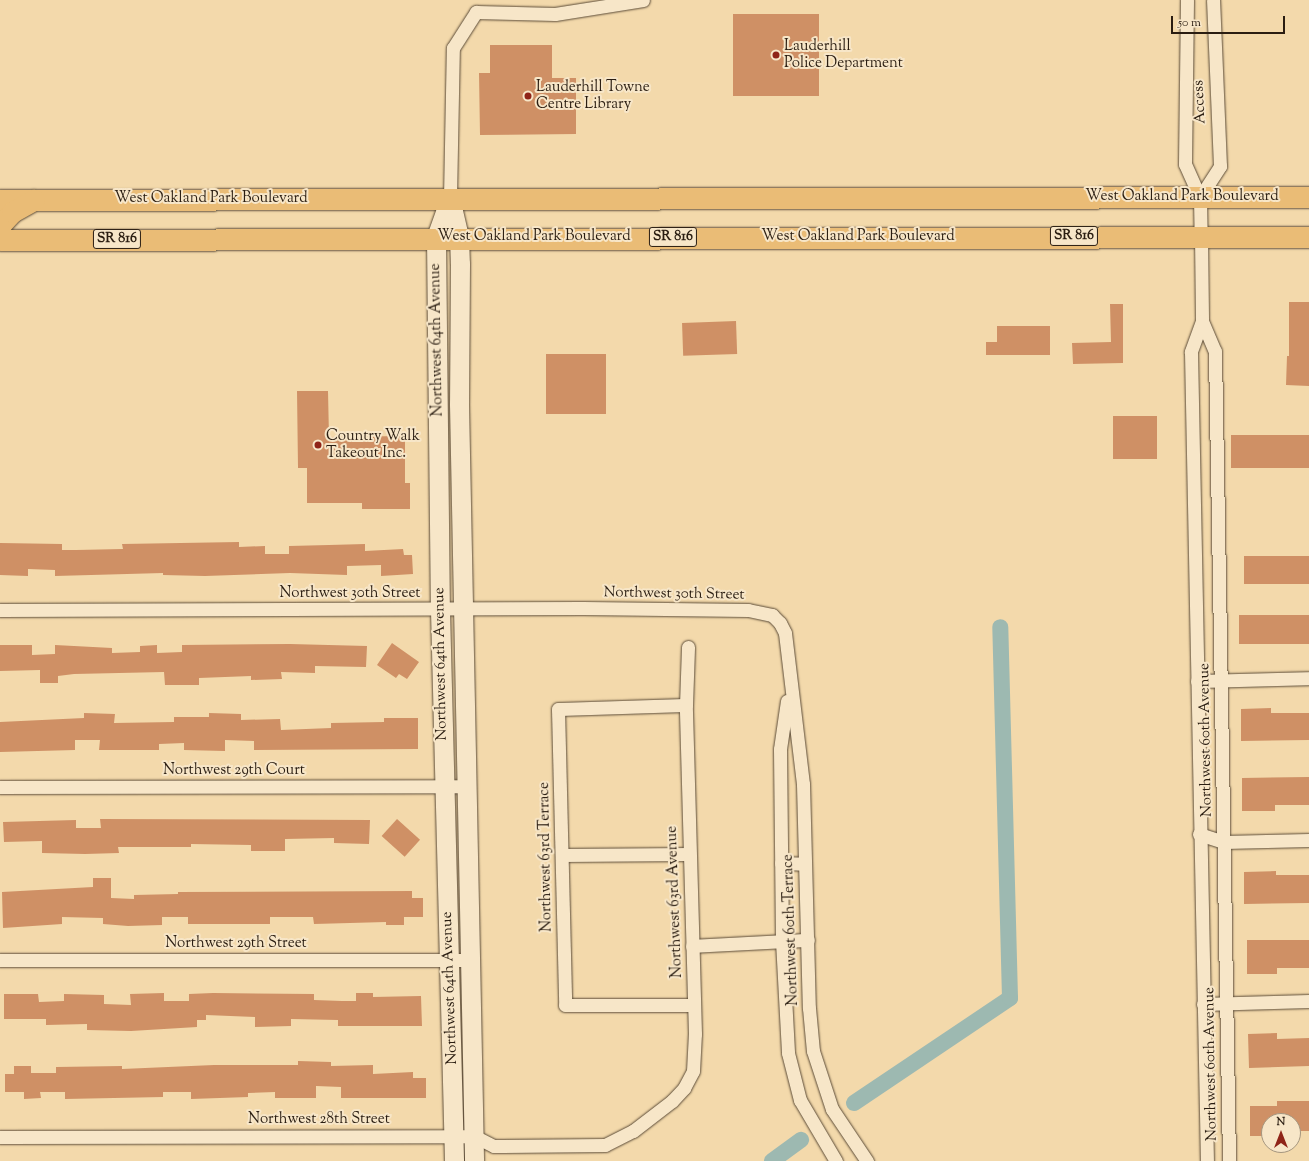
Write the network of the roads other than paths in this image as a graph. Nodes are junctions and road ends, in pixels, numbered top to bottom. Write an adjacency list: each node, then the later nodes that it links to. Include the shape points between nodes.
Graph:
1 (643, 0): 6 (street, via 555,14 476,12 454,48)
2 (1187, 0): 4 (street, Access, via 1185,164)
3 (1213, 0): 4 (street, Access, via 1220,166)
4 (1200, 197): 5 (main road, West Oakland Park Boulevard); 6 (main road, West Oakland Park Boulevard); 10 (street, Access)
5 (1309, 197)
6 (450, 198): 8 (main road, West Oakland Park Boulevard); 12 (street, Northwest 64th Avenue); 13 (street, Northwest 64th Avenue)
7 (0, 200): 8 (main road, West Oakland Park Boulevard)
8 (35, 200): 9 (main road, via 12,212)
9 (0, 225)
10 (1201, 236): 11 (main road, West Oakland Park Boulevard / SR 816); 13 (main road, West Oakland Park Boulevard / SR 816); 15 (street, Northwest 60th Avenue)
11 (1309, 236)
12 (436, 237): 13 (main road, West Oakland Park Boulevard / SR 816); 14 (main road, West Oakland Park Boulevard / SR 816); 16 (street, Northwest 64th Avenue)
13 (459, 237): 17 (street, Northwest 64th Avenue)
14 (0, 240)
15 (1202, 321): 26 (street, Northwest 60th Avenue, via 1215,351); 27 (street, Northwest 60th Avenue, via 1191,352)
16 (438, 379): 17 (street, via 447,393); 18 (street, Northwest 64th Avenue)
17 (459, 404): 19 (street, Northwest 64th Avenue)
18 (438, 407): 19 (street, via 449,415); 21 (street, Northwest 64th Avenue)
19 (461, 436): 22 (street, Northwest 64th Avenue)
20 (0, 610): 21 (street, Northwest 30th Street)
21 (440, 610): 22 (street, Northwest 30th Street); 30 (street, Northwest 64th Avenue)
22 (464, 610): 23 (street, Northwest 30th Street, via 748,610); 31 (street, Northwest 64th Avenue)
23 (772, 615): 28 (street, Northwest 60th Terrace, via 785,632)
24 (688, 647): 29 (street, Northwest 63rd Avenue)
25 (1309, 678): 26 (street)
26 (1221, 680): 27 (street); 35 (street, Northwest 60th Avenue)
27 (1197, 681): 33 (street, Northwest 60th Avenue)
28 (790, 685): 38 (street, Northwest 60th Terrace, via 780,749); 39 (street, Northwest 60th Terrace, via 803,784)
29 (686, 706): 36 (street, Northwest 63rd Avenue); 37 (street, Northwest 63rd Terrace, via 558,709)
30 (444, 786): 31 (street, Northwest 29th Court); 32 (street, Northwest 29th Court); 44 (street, Northwest 64th Avenue)
31 (469, 786): 45 (street, Northwest 64th Avenue)
32 (0, 787)
33 (1199, 834): 35 (street); 47 (street, Northwest 60th Avenue)
34 (1309, 840): 35 (street)
35 (1224, 842): 48 (street, Northwest 60th Avenue)
36 (689, 854): 37 (street); 42 (street, Northwest 63rd Avenue)
37 (563, 855): 49 (street, Northwest 63rd Terrace, via 565,1005)
38 (781, 863): 39 (street); 41 (street, Northwest 60th Terrace)
39 (805, 864): 40 (street, Northwest 60th Terrace)
40 (808, 940): 41 (street); 57 (street, Northwest 60th Terrace, via 813,1051 832,1109)
41 (782, 941): 42 (street); 56 (street, Northwest 60th Terrace, via 788,1053 800,1100)
42 (692, 946): 49 (street, Northwest 63rd Avenue)
43 (0, 960): 44 (street, Northwest 29th Street)
44 (449, 960): 45 (street, Northwest 29th Street); 51 (street, Northwest 64th Avenue)
45 (471, 960): 52 (street, Northwest 64th Avenue)
46 (1309, 1001): 48 (street)
47 (1203, 1004): 48 (street); 58 (street, Northwest 60th Avenue)
48 (1227, 1004): 59 (street, Northwest 60th Avenue)
49 (694, 1005): 50 (street, Northwest 63rd Avenue, via 693,1071 684,1088 672,1101)
50 (633, 1131): 52 (street, Northwest 28th Street, via 605,1145 494,1146)
51 (454, 1136): 52 (street, Northwest 28th Street); 53 (street, Northwest 28th Street); 54 (street, Northwest 64th Avenue)
52 (474, 1136): 55 (street, Northwest 64th Avenue)
53 (0, 1137)
54 (454, 1161)
55 (474, 1161)
56 (836, 1161)
57 (867, 1161)
58 (1207, 1161)
59 (1229, 1161)

